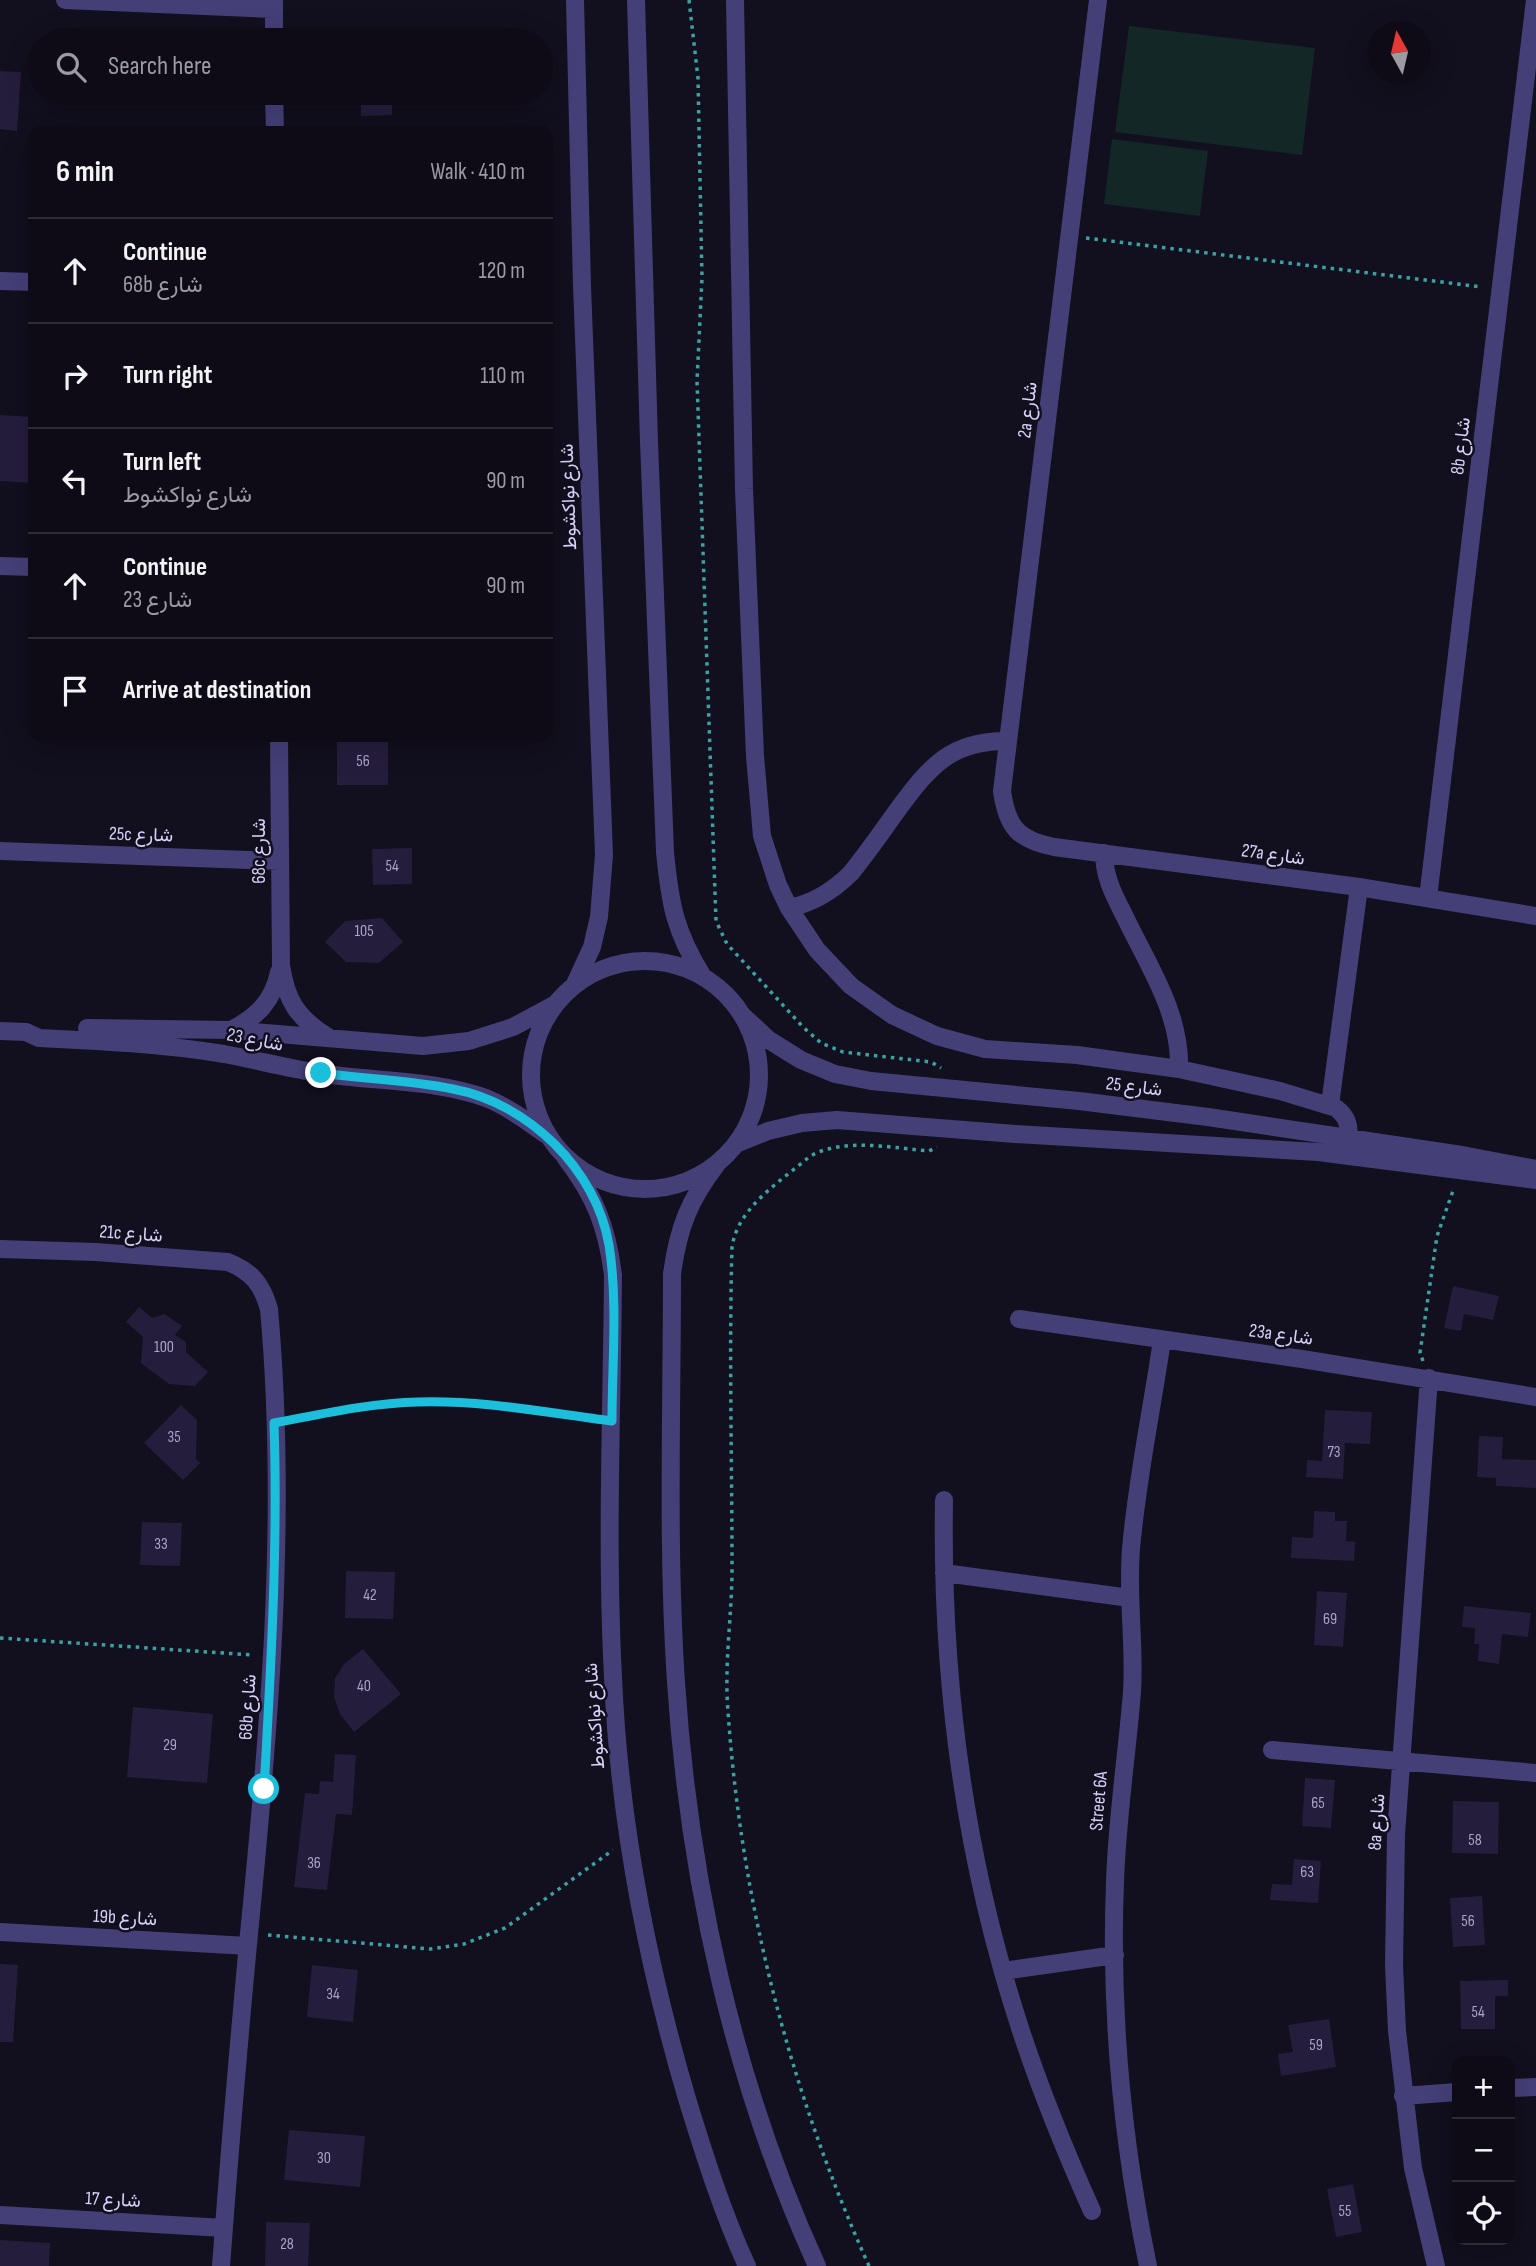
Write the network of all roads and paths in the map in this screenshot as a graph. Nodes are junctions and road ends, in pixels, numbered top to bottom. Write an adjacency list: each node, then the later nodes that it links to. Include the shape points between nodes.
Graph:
1 (65, 0): 7 (street)
2 (575, 0): 29 (street, شارع نواكشوط, via 604,855 599,917 592,947)
3 (636, 0): 28 (street, via 665,852 674,918)
4 (735, 0): 25 (street, via 755,756 762,835)
5 (1098, 0): 11 (street, 2a شارع)
6 (1535, 0): 14 (street, 8b شارع)
7 (274, 5): 8 (street)
8 (274, 28)
9 (275, 105): 10 (street)
10 (275, 126)
11 (1070, 236): 14 (path); 17 (street, 2a شارع)
12 (0, 281): 13 (street)
13 (28, 282)
14 (1501, 290): 24 (street, 8b شارع)
15 (0, 566): 16 (street)
16 (28, 567)
17 (1008, 741): 19 (street, 2a شارع, via 1002,791); 25 (street, via 968,745 934,765 840,884 816,900)
18 (279, 742): 22 (street, 68c شارع)
19 (1010, 824): 21 (street, 27a شارع, via 1038,843)
20 (0, 851): 22 (street, 25c شارع)
21 (1104, 853): 23 (street, 27a شارع); 36 (street, via 1109,884 1173,1016)
22 (279, 861): 27 (street, 68c شارع)
23 (1359, 887): 24 (street, 27a شارع); 37 (street)
24 (1428, 898): 26 (street, 27a شارع)
25 (789, 908): 36 (street, via 817,950 851,986 925,1031 985,1049)
26 (1536, 916)
27 (281, 965): 32 (street, 68c شارع, via 266,1005); 35 (street, 68c شارع, via 295,1009)
28 (703, 977): 29 (street, via 678,966 623,963); 31 (street)
29 (574, 986): 30 (street)
30 (554, 1005): 35 (street, شارع 23, via 513,1027 469,1041 423,1046); 38 (street, via 532,1056 536,1111)
31 (742, 1015): 39 (street, شارع 25, via 769,1040 801,1060 871,1082 1092,1103); 40 (street, via 754,1040 758,1094 750,1121)
32 (231, 1030): 34 (street, شارع 23, via 38,1027); 35 (street, شارع 23)
33 (0, 1031): 34 (street, شارع 23)
34 (26, 1032): 38 (street, شارع 23, via 39,1038 163,1046 321,1073 454,1089 488,1099)
35 (331, 1039)
36 (1180, 1069): 37 (street)
37 (1330, 1105): 39 (street, via 1346,1117)
38 (548, 1136): 41 (street)
39 (1348, 1137): 44 (street, شارع 25)
40 (736, 1144): 42 (street); 43 (street, via 780,1128 837,1120 1318,1152)
41 (565, 1157): 42 (street, via 612,1185 640,1189 694,1179); 52 (street, شارع نواكشوط, via 585,1183 609,1243)
42 (717, 1164): 76 (street, via 685,1215 673,1274 678,1707 705,1910 731,2022 764,2132)
43 (1461, 1169): 45 (street); 50 (path, via 1437,1236 1420,1353)
44 (1536, 1170)
45 (1536, 1180)
46 (0, 1248): 47 (street, 21c شارع, via 211,1260 228,1262)
47 (256, 1278): 53 (street, 68b شارع, via 270,1309)
48 (1019, 1319): 49 (street, 23a شارع)
49 (1162, 1340): 50 (street, 23a شارع); 56 (street, Street 6A, via 1134,1527)
50 (1429, 1378): 51 (street, 23a شارع); 60 (street, 8a شارع)
51 (1536, 1397)
52 (612, 1421): 53 (path, via 419,1402 364,1406); 62 (street, شارع نواكشوط, via 612,1677)
53 (274, 1423): 58 (street, 68b شارع)
54 (944, 1500): 55 (street)
55 (944, 1573): 56 (street); 66 (street, via 957,1748)
56 (1130, 1598): 65 (street, Street 6A, via 1132,1691 1116,1846)
57 (0, 1638): 58 (path)
58 (272, 1656): 64 (street, 68b شارع)
59 (1272, 1750): 60 (street)
60 (1403, 1762): 61 (street); 70 (street, 8a شارع, via 1396,1834 1394,1965)
61 (1536, 1773)
62 (629, 1839): 64 (path, via 505,1928 464,1944 430,1949); 75 (street, شارع نواكشوط, via 668,2033 702,2148)
63 (0, 1931): 64 (street, 19b شارع)
64 (248, 1940): 73 (street, 68b شارع)
65 (1115, 1955): 66 (street); 77 (street, Street 6A, via 1121,2084)
66 (1003, 1971): 71 (street, via 1042,2093)
67 (1536, 2087): 68 (street)
68 (1515, 2088)
69 (1452, 2092): 70 (street)
70 (1404, 2096): 78 (street, 8a شارع, via 1413,2168)
71 (1092, 2211)
72 (0, 2215): 73 (street, شارع 17)
73 (224, 2228): 74 (street, 68b شارع)
74 (221, 2266)
75 (747, 2266)
76 (817, 2266)
77 (1148, 2266)
78 (1436, 2266)

